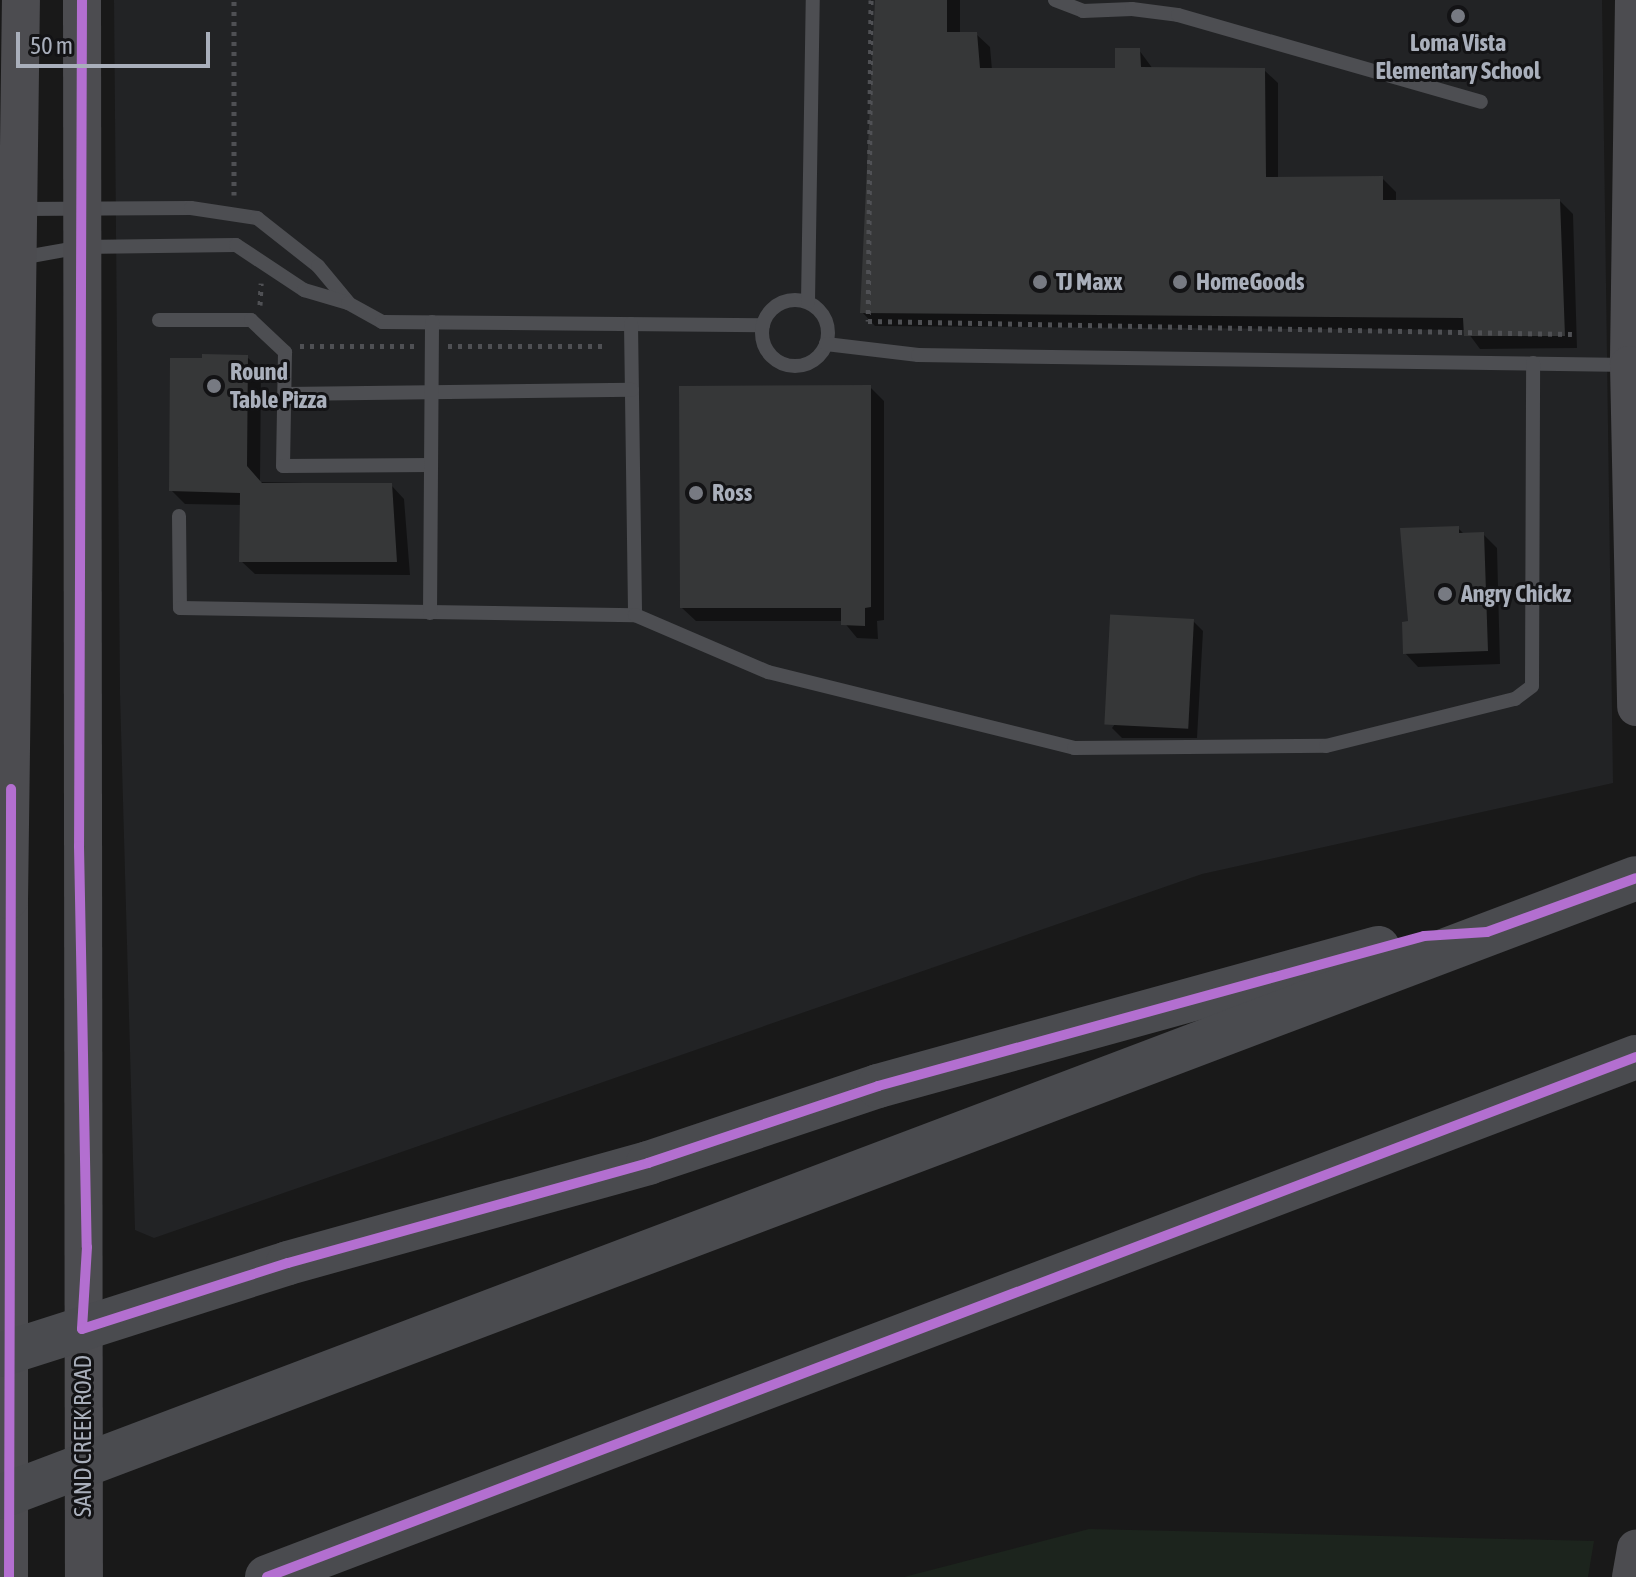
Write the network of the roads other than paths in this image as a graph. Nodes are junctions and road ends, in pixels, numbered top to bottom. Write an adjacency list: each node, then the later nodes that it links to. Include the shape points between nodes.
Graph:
1 (21, 0): 7 (main road)
2 (82, 0): 8 (main road, SAND CREEK ROAD)
3 (813, 0): 10 (lane)
4 (1055, 0): 6 (lane, via 1083,11 1132,9 1178,15)
5 (1634, 0): 18 (main road)
6 (1481, 102)
7 (9, 209): 8 (lane); 9 (main road)
8 (81, 228): 9 (lane); 11 (lane, via 236,245 304,290); 11 (lane, via 191,208 257,218 318,266); 30 (main road, SAND CREEK ROAD, via 79,846 87,1247)
9 (9, 259): 31 (main road)
10 (808, 302): 15 (lane, via 780,303); 16 (lane, via 827,324)
11 (348, 303): 13 (lane, via 382,322)
12 (159, 320): 21 (lane, via 251,320 285,352)
13 (432, 322): 14 (lane); 19 (lane)
14 (631, 324): 15 (lane); 20 (lane)
15 (763, 325): 16 (lane, via 765,347 780,363 812,361)
16 (826, 344): 17 (lane, via 918,355)
17 (1533, 363): 18 (lane); 25 (lane, via 1535,666 1532,686 1515,699 1326,746 1101,751 768,672)
18 (1629, 365): 26 (main road)
19 (432, 389): 20 (lane); 21 (lane); 22 (lane)
20 (632, 390): 25 (lane)
21 (285, 394): 22 (lane, via 283,466)
22 (431, 465): 24 (lane)
23 (179, 516): 24 (lane, via 180,608 378,607)
24 (430, 613): 25 (lane)
25 (635, 615)
26 (1636, 707)
27 (1636, 878): 28 (highway)
28 (1487, 932): 30 (highway, via 1424,936 1202,994 878,1086 648,1163 288,1263); 32 (highway)
29 (1636, 1057): 36 (highway)
30 (82, 1329): 31 (highway); 35 (main road, SAND CREEK ROAD)
31 (4, 1353): 34 (main road)
32 (0, 1497)
33 (1636, 1548): 37 (main road)
34 (9, 1577)
35 (84, 1577)
36 (267, 1577)
37 (1631, 1577)

